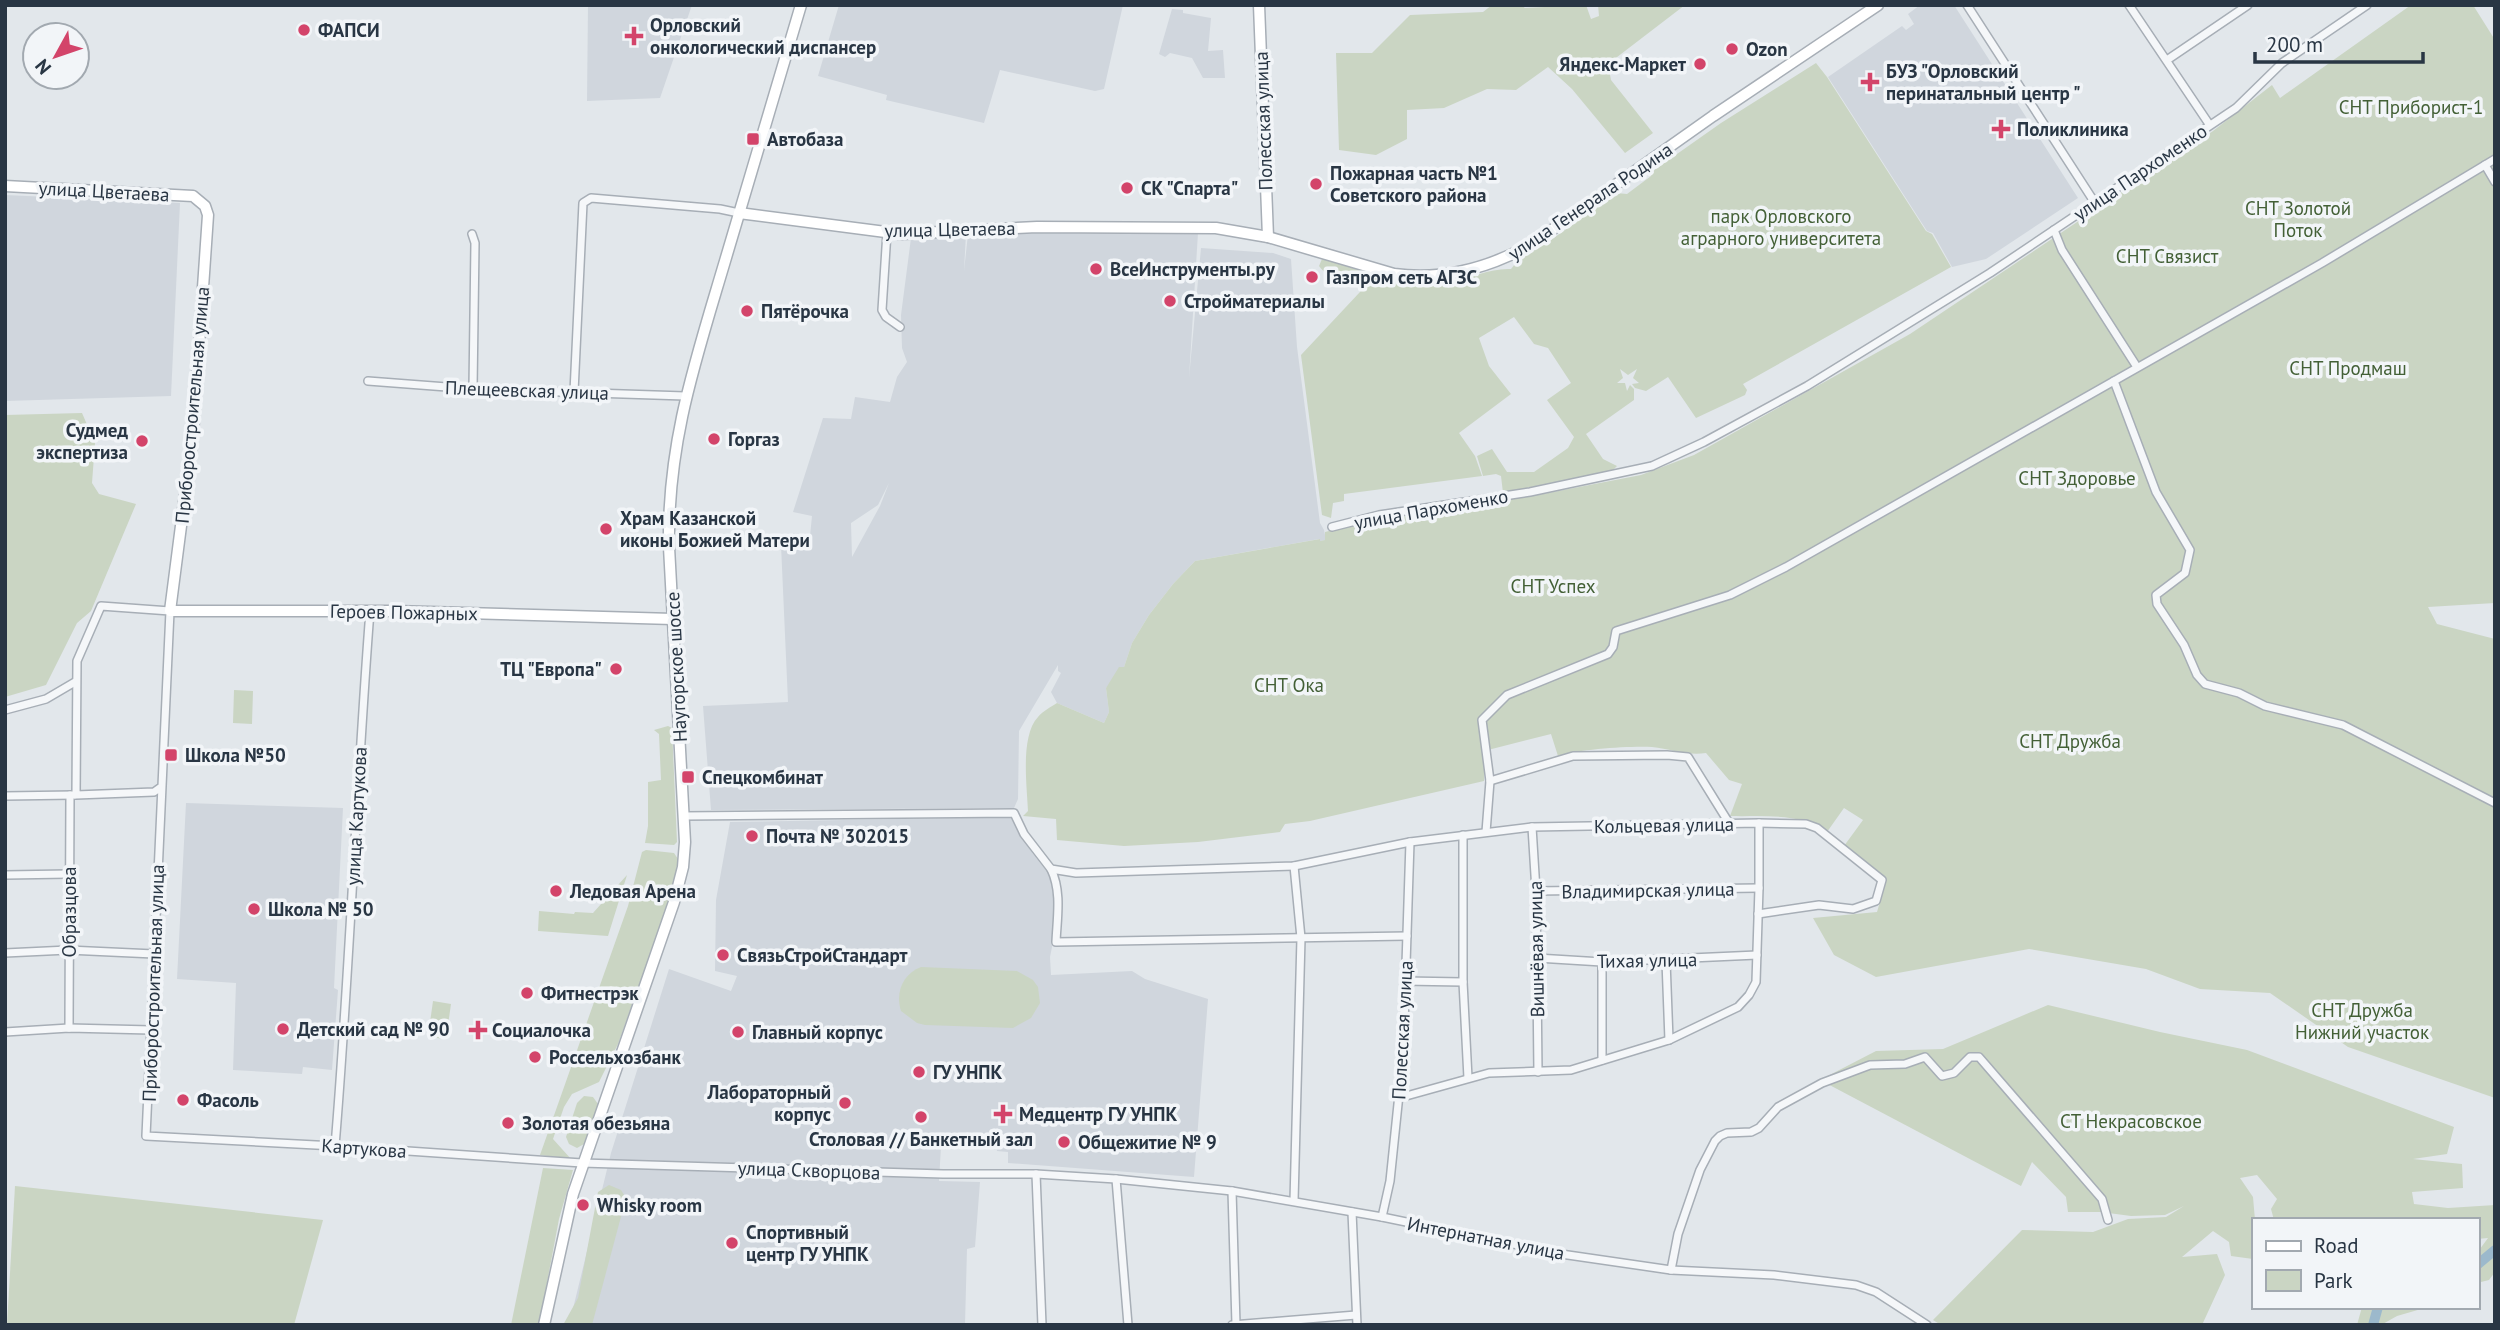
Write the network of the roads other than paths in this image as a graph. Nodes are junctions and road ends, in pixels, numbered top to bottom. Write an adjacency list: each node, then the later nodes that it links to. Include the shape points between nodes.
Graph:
1 (801, 5): 16 (main road, Наугорское шоссе)
2 (1259, 5): 20 (main road, Полесская улица)
3 (1878, 5): 20 (main road, улица Генерала Родина, via 1505,259 1451,275 1414,277)
4 (1967, 5): 15 (street)
5 (2129, 5): 8 (street)
6 (2248, 5): 8 (street)
7 (2367, 5): 9 (street, улица Пархоменко, via 2282,63 2236,108)
8 (2167, 60): 9 (street)
9 (2209, 124): 15 (street, улица Пархоменко)
10 (2495, 159): 11 (street)
11 (2485, 165): 12 (street); 22 (street)
12 (2495, 182)
13 (6, 185): 14 (main road, улица Цветаева, via 186,195)
14 (200, 201): 29 (main road, Приборостроительная улица, via 208,215 195,410)
15 (2095, 203): 17 (street, улица Пархоменко)
16 (739, 213): 18 (main road, улица Цветаева); 26 (street, улица Цветаева, via 591,198 581,208); 27 (main road, Наугорское шоссе)
17 (2054, 230): 22 (street, via 2062,250); 28 (street, улица Пархоменко, via 1795,393 1652,467)
18 (887, 232): 20 (main road, улица Цветаева, via 1199,227); 21 (street, via 882,310)
19 (472, 234): 25 (street)
20 (1268, 237)
21 (900, 327)
22 (2137, 367): 24 (street)
23 (368, 381): 25 (street, Плещеевская улица)
24 (2114, 381): 34 (street, via 1779,570 1730,595 1616,631 1613,647 1600,658 1507,695 1482,720); 38 (street, via 2156,492 2190,550 2185,573 2156,595 2157,604 2205,684 2266,706 2343,725)
25 (472, 389): 26 (street, Плещеевская улица)
26 (574, 393): 27 (street, Плещеевская улица)
27 (685, 397): 31 (main road, Наугорское шоссе, via 668,515)
28 (1332, 527)
29 (170, 611): 30 (main road, Героев Пожарных); 32 (street, via 100,606 77,661); 35 (street, Приборостроительная улица)
30 (370, 611): 31 (main road, Героев Пожарных); 73 (street, улица Картукова)
31 (673, 619): 39 (main road, Наугорское шоссе)
32 (75, 682): 33 (street, via 46,699); 36 (street)
33 (5, 710)
34 (1490, 781): 40 (street, via 1573,756 1688,757); 43 (street)
35 (161, 787): 36 (street, via 154,792); 57 (street, Приборостроительная улица)
36 (73, 795): 37 (street); 48 (street, Образцова)
37 (5, 796)
38 (2495, 803)
39 (684, 816): 47 (street, via 1014,813); 74 (main road, Наугорское шоссе, via 684,859 674,902)
40 (1729, 823): 41 (street, Кольцевая улица); 42 (street, Кольцевая улица)
41 (1759, 823): 50 (street, Кольцевая улица); 52 (street, via 1817,828 1882,880 1876,901 1853,909 1819,905)
42 (1532, 827): 43 (street, Кольцевая улица); 51 (street, Вишнёвая улица)
43 (1486, 832): 44 (street, Кольцевая улица)
44 (1463, 835): 45 (street, Кольцевая улица); 63 (street)
45 (1410, 842): 46 (street, Кольцевая улица); 53 (street, Полесская улица)
46 (1294, 866): 47 (street, Кольцевая улица, via 1076,873); 54 (street)
47 (1051, 869): 54 (street, via 1058,893 1056,942)
48 (69, 874): 49 (street); 55 (street, Образцова)
49 (5, 876)
50 (1759, 888): 51 (street, Владимирская улица); 52 (street, Кольцевая улица)
51 (1536, 891): 59 (street, Вишнёвая улица)
52 (1758, 914): 58 (street, Кольцевая улица)
53 (1406, 936): 54 (street); 62 (street, Полесская улица)
54 (1301, 938): 78 (street)
55 (68, 950): 56 (street); 57 (street); 64 (street, Образцова)
56 (5, 953)
57 (154, 954): 65 (street, Приборостроительная улица)
58 (1757, 956): 60 (street, Тихая улица); 67 (street, Кольцевая улица, via 1756,982 1743,1003)
59 (1537, 958): 61 (street, Тихая улица); 69 (street, Вишнёвая улица)
60 (1666, 961): 61 (street, Тихая улица); 67 (street)
61 (1602, 962): 68 (street)
62 (1404, 981): 63 (street); 71 (street, Полесская улица)
63 (1463, 982): 70 (street)
64 (69, 1028): 65 (street); 66 (street)
65 (151, 1030): 72 (street, Приборостроительная улица)
66 (5, 1032)
67 (1669, 1040): 68 (street, Кольцевая улица)
68 (1602, 1060): 69 (street, Кольцевая улица, via 1571,1070)
69 (1538, 1072): 70 (street, Кольцевая улица)
70 (1468, 1078): 71 (street, Кольцевая улица)
71 (1399, 1098): 80 (street, Полесская улица)
72 (146, 1136): 73 (street, Картукова)
73 (335, 1146): 74 (street, Картукова)
74 (582, 1163): 75 (street, улица Скворцова); 84 (main road, Наугорское шоссе)
75 (1036, 1174): 76 (street, Интернатная улица); 85 (street)
76 (1116, 1179): 77 (street, Интернатная улица); 86 (street)
77 (1232, 1191): 78 (street, Интернатная улица); 87 (street)
78 (1294, 1201): 79 (street, Интернатная улица)
79 (1352, 1212): 80 (street, Интернатная улица); 83 (street)
80 (1382, 1217): 82 (street, Интернатная улица, via 1561,1254)
81 (2108, 1220): 82 (street, via 2102,1199 1979,1057 1970,1057 1954,1073 1942,1076 1925,1057 1905,1064 1870,1065 1822,1083 1778,1107 1759,1128 1720,1136 1700,1170)
82 (1671, 1270): 89 (street, Интернатная улица, via 1856,1285 1876,1292)
83 (1356, 1315): 87 (street); 88 (street)
84 (544, 1325)
85 (1042, 1325)
86 (1128, 1325)
87 (1234, 1325)
88 (1357, 1325)
89 (1927, 1325)

